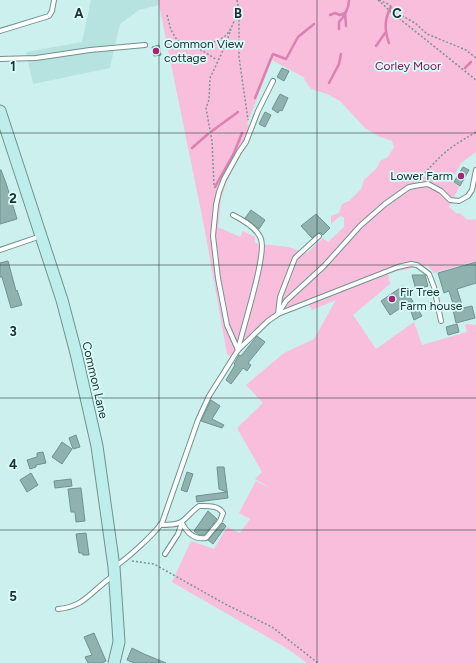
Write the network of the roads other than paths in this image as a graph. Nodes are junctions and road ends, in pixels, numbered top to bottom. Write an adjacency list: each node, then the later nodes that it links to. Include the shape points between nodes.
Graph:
1 (54, 0): 2 (lane, via 49,16)
2 (0, 31)
3 (145, 45): 4 (lane, via 36,58)
4 (0, 59)
5 (273, 81): 14 (lane, via 246,142 224,179 216,205 213,236 218,278 227,325)
6 (0, 111): 9 (street, Common Lane)
7 (476, 170): 12 (lane, via 472,190 459,201 450,200 428,184 409,188 385,204 286,301)
8 (233, 215): 14 (lane, via 245,221 257,233 262,243 261,258)
9 (41, 236): 11 (lane); 18 (street, Common Lane, via 62,300 95,438)
10 (319, 236): 12 (lane, via 295,258 280,297)
11 (0, 250)
12 (278, 314): 13 (lane, via 370,277 411,264 417,265 429,274); 14 (lane)
13 (441, 321)
14 (238, 350): 16 (lane, via 209,396 198,420)
15 (182, 523): 15 (lane, via 198,506 212,506 221,509 223,513 220,521 206,538 193,536 186,531); 16 (lane); 17 (lane)
16 (160, 525): 18 (lane)
17 (165, 554)
18 (114, 571): 19 (lane, via 82,602); 20 (street, Common Lane, via 119,642)
19 (58, 610)
20 (114, 663)

